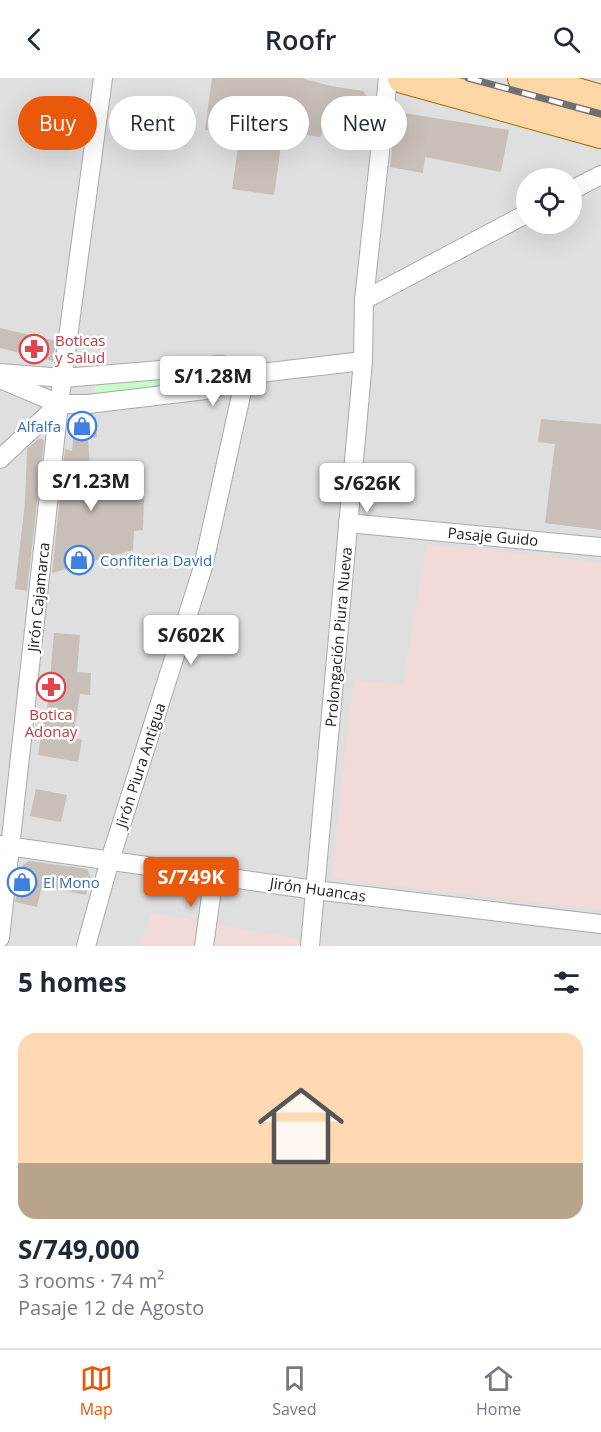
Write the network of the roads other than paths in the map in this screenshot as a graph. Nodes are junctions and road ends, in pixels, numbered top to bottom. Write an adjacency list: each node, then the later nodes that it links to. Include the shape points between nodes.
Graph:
1 (103, 78): 14 (street, Jirón Cajamarca)
2 (388, 78): 10 (street, Prolongación Piura Nueva)
3 (403, 78): 6 (main road)
4 (523, 78): 5 (main road)
5 (601, 100)
6 (601, 133)
7 (601, 175): 8 (street)
8 (582, 185)
9 (516, 219): 10 (street)
10 (364, 300): 11 (street, Prolongación Piura Nueva)
11 (363, 361): 13 (street); 18 (street, Prolongación Piura Nueva)
12 (0, 373): 14 (street)
13 (243, 375): 14 (street, via 222,365); 16 (street, via 214,389); 21 (street, Jirón Piura Antigua, via 203,567)
14 (63, 378): 16 (street, Jirón Cajamarca)
15 (0, 379): 16 (street)
16 (59, 404): 17 (street); 20 (street, Jirón Cajamarca)
17 (0, 459)
18 (348, 523): 19 (street, Pasaje Guido); 23 (street, Prolongación Piura Nueva)
19 (601, 547)
20 (6, 845): 21 (street, Jirón Huancas); 25 (street, Jirón Cajamarca)
21 (110, 860): 22 (street, Jirón Huancas); 26 (street, Jirón Piura Antigua)
22 (214, 875): 23 (street, Jirón Huancas); 27 (street)
23 (315, 890): 24 (street, Jirón Huancas); 28 (street, Prolongación Piura Nueva)
24 (601, 924)
25 (0, 938)
26 (86, 946)
27 (204, 946)
28 (310, 946)

